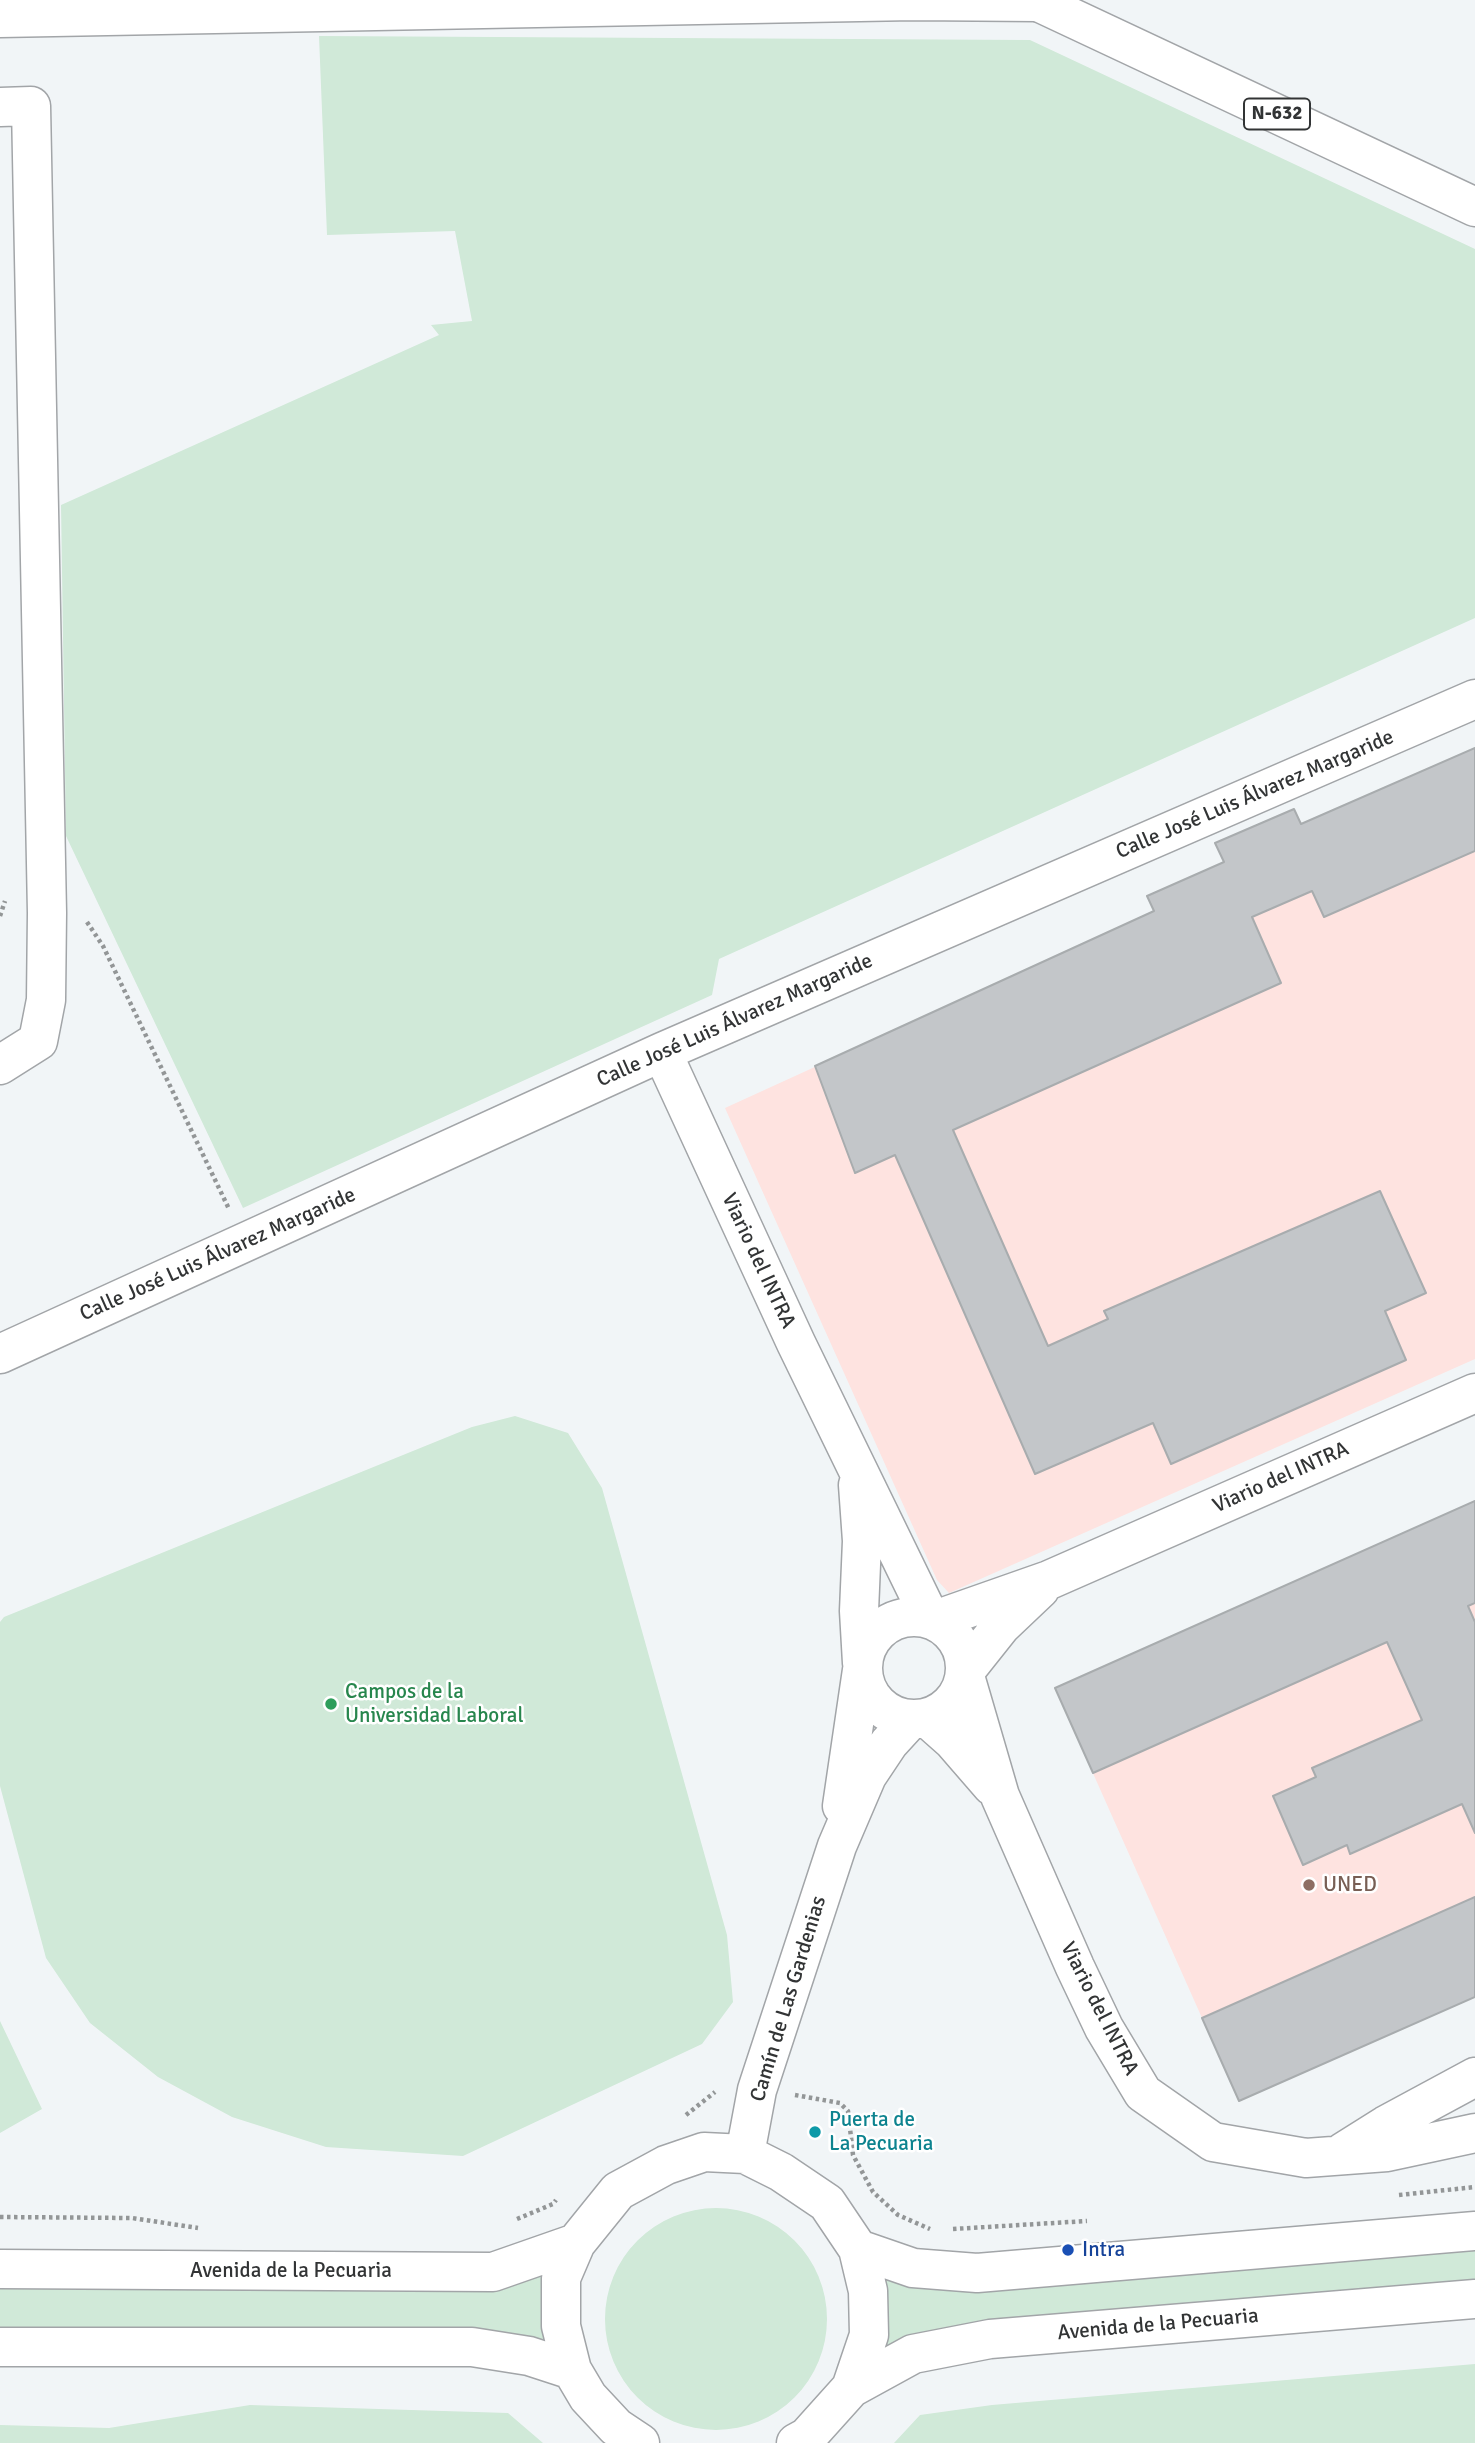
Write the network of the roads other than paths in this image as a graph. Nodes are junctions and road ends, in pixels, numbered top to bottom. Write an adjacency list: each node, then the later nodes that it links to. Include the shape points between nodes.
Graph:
1 (1036, 1): 2 (main road); 4 (main road, N-632)
2 (0, 18)
3 (0, 107): 7 (main road, via 31,106 47,913 46,1000 38,1041)
4 (1475, 207)
5 (1475, 699): 6 (main road, Calle José Luis Álvarez Margaride)
6 (662, 1052): 8 (main road, Calle José Luis Álvarez Margaride); 10 (main road, Viario del INTRA)
7 (0, 1065)
8 (0, 1354)
9 (1475, 1393): 11 (main road, Viario del INTRA)
10 (857, 1469): 12 (main road, Viario del INTRA); 13 (main road)
11 (1049, 1580): 12 (main road, Viario del INTRA); 14 (main road, via 1001,1626)
12 (933, 1619): 13 (main road, via 915,1616 885,1625 869,1642); 14 (main road, via 958,1640)
13 (862, 1667): 15 (main road, via 865,1685 883,1709 896,1716); 17 (main road, Camín de Las Gardenias)
14 (965, 1673): 15 (main road, via 952,1703 941,1712); 16 (main road)
15 (919, 1718): 16 (main road, via 953,1741); 17 (main road, Camín de Las Gardenias, via 889,1742 867,1776)
16 (1000, 1796): 21 (main road, Viario del INTRA, via 1104,2028 1143,2093 1213,2141 1306,2158)
17 (837, 1846): 20 (main road, Camín de Las Gardenias, via 757,2090)
18 (1475, 2077): 21 (main road)
19 (1475, 2133): 21 (main road, Viario del INTRA, via 1387,2152)
20 (745, 2154): 23 (main road, via 704,2152 666,2165 618,2191); 24 (main road, via 827,2203)
21 (1336, 2156)
22 (1475, 2231): 24 (main road, via 977,2273 913,2268)
23 (576, 2243): 25 (main road, Avenida de la Pecuaria, via 493,2272); 28 (main road, via 561,2278 561,2326)
24 (858, 2249): 29 (main road, via 868,2291 869,2335)
25 (0, 2269)
26 (1475, 2299): 29 (main road, Avenida de la Pecuaria, via 990,2339 913,2354)
27 (0, 2347): 28 (main road, via 472,2347 529,2356)
28 (572, 2370): 31 (main road, via 588,2397 616,2427)
29 (851, 2388): 30 (main road)
30 (802, 2441)
31 (640, 2443)

